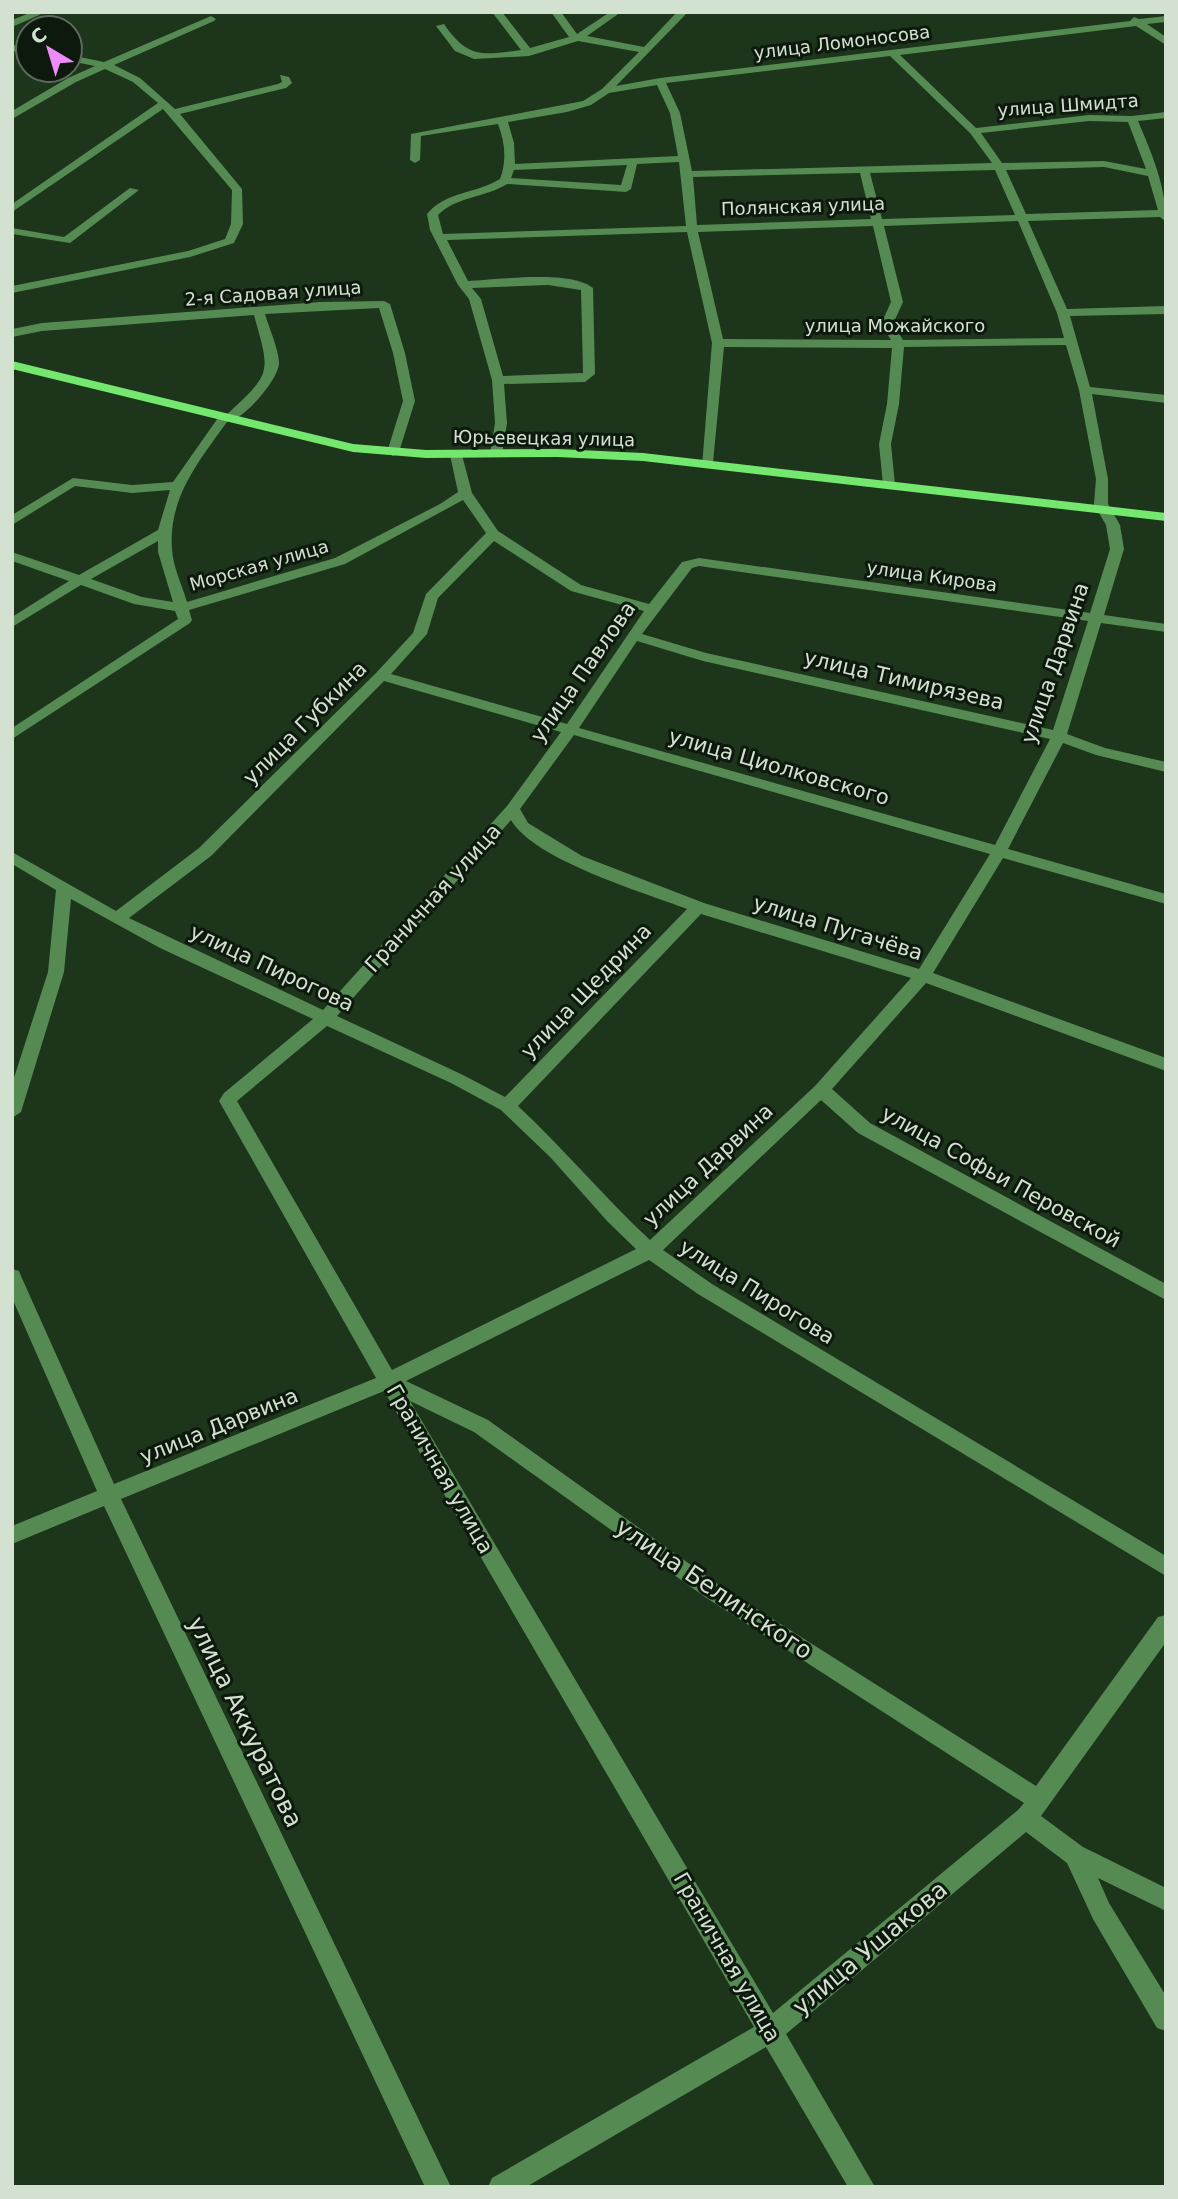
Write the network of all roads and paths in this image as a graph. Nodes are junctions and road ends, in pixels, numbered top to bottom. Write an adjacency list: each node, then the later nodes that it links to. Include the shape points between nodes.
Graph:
1 (41, 12): 10 (street)
2 (497, 12): 15 (street)
3 (556, 12): 12 (street)
4 (615, 12): 12 (street)
5 (683, 12): 14 (street)
6 (1122, 12): 9 (street)
7 (211, 19): 18 (street)
8 (1166, 19): 9 (street, улица Ломоносова)
9 (1137, 22): 13 (street); 16 (street, улица Ломоносова)
10 (12, 24)
11 (440, 26): 15 (street, via 455,47 470,56)
12 (574, 37): 14 (street); 15 (street)
13 (1166, 42)
14 (646, 50): 21 (street)
15 (530, 52)
16 (892, 52): 20 (street, улица Ломоносова); 28 (street, улица Дарвина)
17 (84, 61): 18 (street)
18 (105, 66): 22 (street, via 128,76); 25 (street)
19 (284, 77): 23 (street, via 287,83 282,86)
20 (660, 81): 21 (street, улица Ломоносова); 29 (street, via 675,113)
21 (606, 91): 27 (street, via 576,107)
22 (163, 104): 23 (street); 39 (street)
23 (172, 113): 47 (street, via 237,190 237,224 230,241 190,254)
24 (1166, 115): 26 (street, улица Шмидта)
25 (12, 116)
26 (1132, 119): 28 (street, улица Шмидта, via 1089,118); 36 (street)
27 (502, 120): 30 (street, via 416,134); 33 (street)
28 (974, 131): 32 (street, улица Дарвина)
29 (683, 159): 31 (street); 35 (street)
30 (415, 160)
31 (633, 161): 33 (street); 37 (street, via 626,190)
32 (999, 166): 34 (street); 36 (street, via 1104,164); 41 (street, улица Дарвина)
33 (511, 167): 37 (street)
34 (864, 169): 35 (street); 42 (street)
35 (687, 174): 43 (street)
36 (1153, 174): 40 (street)
37 (505, 181): 45 (street, via 437,208 433,222)
38 (134, 190): 44 (street, via 66,241)
39 (12, 209)
40 (1165, 215): 41 (street, Полянская улица)
41 (1022, 217): 42 (street, Полянская улица); 50 (street, улица Дарвина)
42 (878, 221): 43 (street, Полянская улица); 54 (street, via 897,302 887,324)
43 (692, 228): 45 (street, Полянская улица); 53 (street)
44 (12, 231)
45 (442, 237): 46 (street)
46 (464, 285): 56 (street, via 475,299); 56 (street, via 566,283 587,288 589,374 585,378)
47 (12, 290)
48 (1166, 310): 50 (street)
49 (259, 312): 51 (street, 2-я Садовая улица); 59 (street, via 272,371); 60 (street, 2-я Садовая улица, via 384,304 410,401)
50 (1063, 313): 52 (street, улица Дарвина)
51 (12, 333)
52 (1072, 341): 54 (street, улица Можайского); 57 (street, улица Дарвина)
53 (718, 343): 54 (street, улица Можайского); 63 (street)
54 (899, 344): 64 (street, via 885,444)
55 (12, 365): 59 (main road, Юрьевецкая улица)
56 (498, 380): 61 (street, via 501,424)
57 (1086, 390): 58 (street); 67 (street, улица Дарвина)
58 (1166, 399)
59 (227, 419): 60 (main road, Юрьевецкая улица, via 338,445); 65 (street)
60 (393, 452): 62 (main road, Юрьевецкая улица)
61 (496, 454): 62 (main road, Юрьевецкая улица); 63 (main road, Юрьевецкая улица, via 602,454)
62 (456, 455): 66 (street)
63 (707, 463): 64 (main road, Юрьевецкая улица)
64 (889, 485): 67 (main road, Юрьевецкая улица)
65 (178, 486): 69 (street, via 132,489 74,482); 70 (street)
66 (465, 493): 71 (street); 75 (street, Морская улица, via 340,561)
67 (1105, 510): 68 (main road, Юрьевецкая улица); 77 (street, улица Дарвина, via 1114,525 1117,549)
68 (1166, 517)
69 (12, 521)
70 (165, 532): 74 (street); 75 (street, via 165,552)
71 (493, 534): 76 (street, via 576,588); 81 (street, улица Губкина, via 431,597 420,634)
72 (12, 556): 74 (street, Морская улица)
73 (692, 562): 76 (street, улица Павлова); 77 (street, улица Кирова)
74 (78, 581): 75 (street, Морская улица, via 139,601); 78 (street)
75 (181, 608): 83 (street, via 185,620)
76 (652, 609): 80 (street, улица Павлова)
77 (1096, 619): 79 (street, улица Кирова); 84 (street, улица Дарвина)
78 (12, 623)
79 (1166, 628)
80 (634, 636): 82 (street, улица Павлова); 84 (street, улица Тимирязева, via 703,657)
81 (381, 676): 82 (street, улица Циолковского); 92 (street, улица Губкина, via 213,845)
82 (571, 729): 86 (street, улица Павлова); 87 (street, улица Циолковского)
83 (12, 734)
84 (1059, 737): 85 (street, улица Тимирязева); 87 (street, улица Дарвина)
85 (1166, 767)
86 (512, 809): 91 (street, улица Пугачёва, via 522,826 576,860); 94 (street, Граничная улица)
87 (999, 852): 90 (street, улица Циолковского); 93 (street, улица Дарвина)
88 (12, 857): 89 (street, улица Пирогова)
89 (64, 889): 92 (street, улица Пирогова); 98 (street, via 56,972)
90 (1166, 899)
91 (698, 907): 93 (street, улица Пугачёва); 97 (street, улица Щедрина)
92 (118, 918): 94 (street, улица Пирогова)
93 (923, 976): 95 (street, улица Пугачёва); 96 (street, улица Дарвина)
94 (326, 1018): 97 (street, улица Пирогова); 102 (street, Граничная улица, via 228,1101)
95 (1166, 1065)
96 (821, 1090): 99 (street, улица Дарвина); 101 (street, улица Софьи Перовской, via 864,1128)
97 (507, 1106): 99 (street, улица Пирогова)
98 (12, 1112)
99 (650, 1251): 102 (street, улица Дарвина); 105 (street, улица Пирогова, via 705,1289)
100 (12, 1276): 103 (street, улица Аккуратова)
101 (1166, 1293)
102 (388, 1381): 103 (street, улица Дарвина); 107 (street, улица Белинского, via 481,1426 712,1591); 111 (street, Граничная улица)
103 (109, 1496): 104 (street, улица Дарвина); 112 (street, улица Аккуратова)
104 (12, 1535)
105 (1166, 1567)
106 (1166, 1624): 107 (street, улица Ушакова)
107 (1033, 1809): 108 (street, улица Белинского); 111 (street, улица Ушакова)
108 (1075, 1855): 109 (street, улица Белинского); 110 (street, улица Белинского, via 1101,1911)
109 (1166, 1899)
110 (1166, 2019)
111 (771, 2031): 113 (street, улица Ушакова); 114 (street, Граничная улица)
112 (438, 2187)
113 (501, 2187)
114 (862, 2187)

